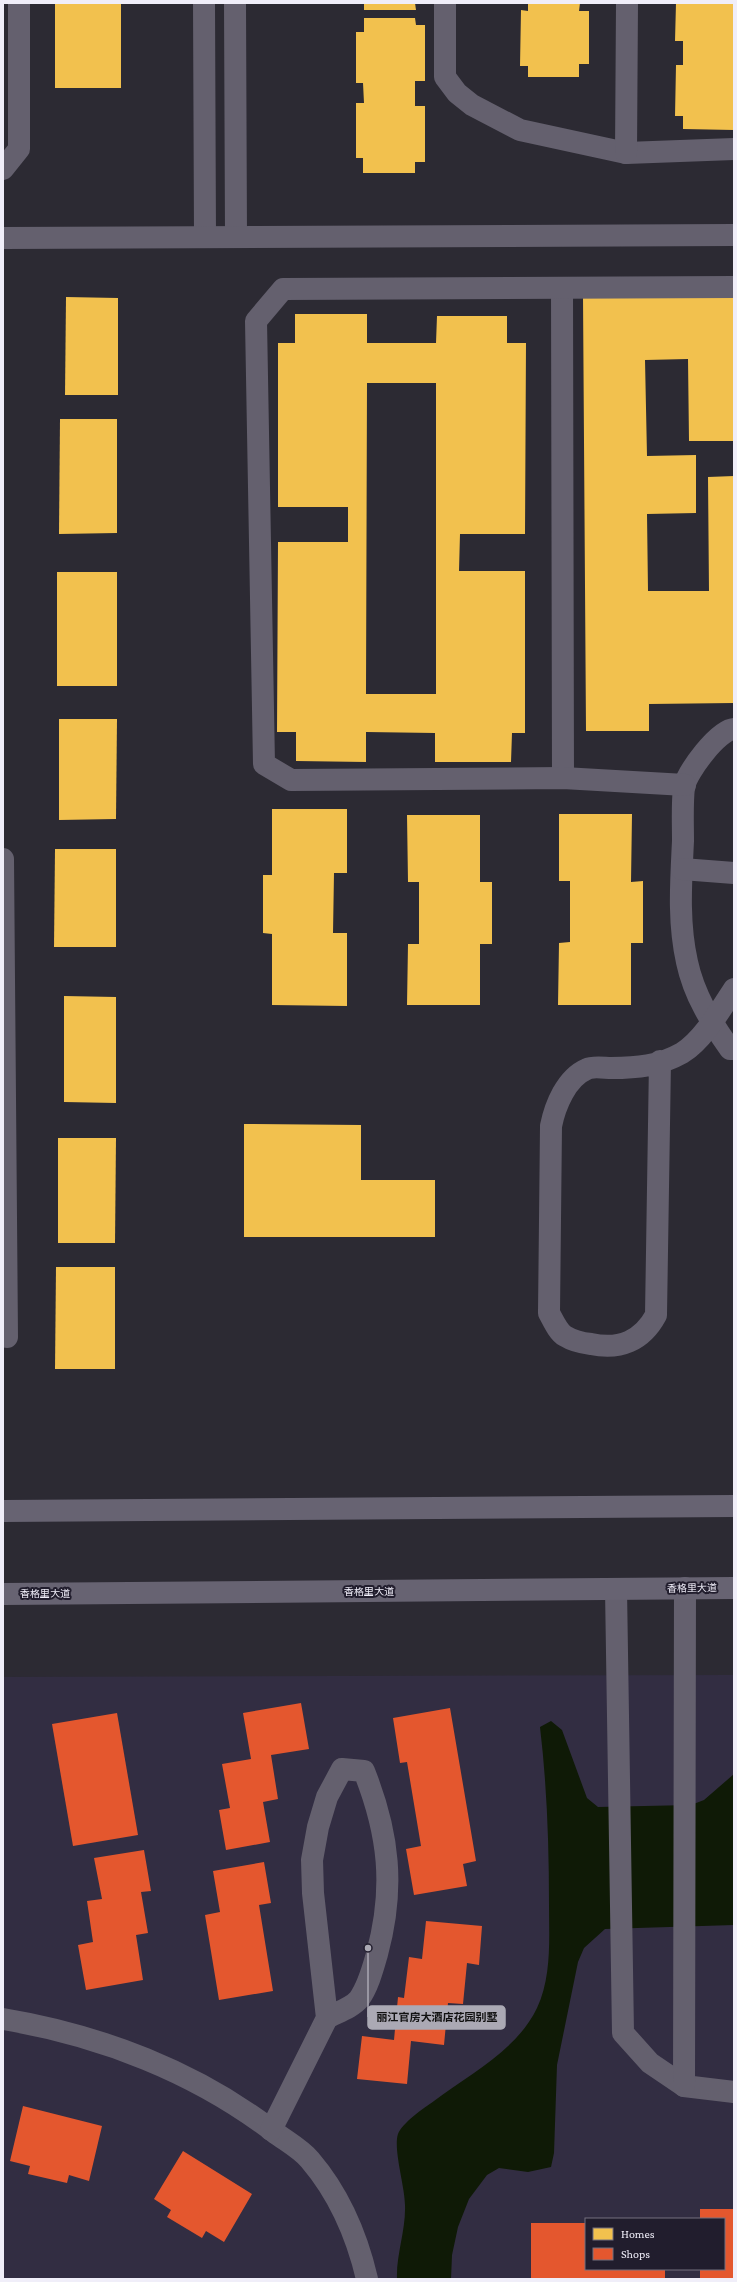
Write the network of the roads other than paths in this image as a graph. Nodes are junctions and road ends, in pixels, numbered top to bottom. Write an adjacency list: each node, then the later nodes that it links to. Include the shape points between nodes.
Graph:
1 (19, 3): 8 (street, via 19,149)
2 (204, 3): 11 (street)
3 (235, 3): 9 (street)
4 (445, 3): 7 (street, via 445,77 472,105 520,130)
5 (627, 3): 7 (street)
6 (734, 149): 7 (street)
7 (626, 153)
8 (3, 169)
9 (236, 236): 10 (street); 11 (street)
10 (734, 236)
11 (205, 237): 12 (street)
12 (3, 238)
13 (734, 287): 14 (street)
14 (562, 288): 16 (street); 16 (street, via 283,289 256,321 264,764 291,780)
15 (734, 729): 17 (street, via 728,729 709,744)
16 (563, 778): 17 (street)
17 (684, 785): 19 (street)
18 (3, 859): 25 (street)
19 (682, 869): 20 (street); 22 (street, via 681,929 687,964 698,997)
20 (734, 872)
21 (734, 989): 22 (street)
22 (712, 1024): 23 (street, via 730,1049); 24 (street, via 682,1052)
23 (734, 1049)
24 (660, 1061): 24 (street, via 656,1315 646,1331 631,1342 606,1347 577,1342 563,1335 549,1313 551,1126 554,1110 572,1080 588,1068 644,1068)
25 (4, 1194): 26 (street)
26 (7, 1337)
27 (733, 1503): 28 (main road)
28 (3, 1511)
29 (685, 1588): 30 (main road, 香格里大道); 31 (main road, 香格里大道); 35 (street)
30 (734, 1588)
31 (616, 1589): 32 (main road, 香格里大道); 35 (street, via 623,2033 650,2063)
32 (3, 1594)
33 (327, 2018): 33 (street, via 358,2000 373,1968 388,1900 388,1865 384,1832 376,1801 364,1771 342,1769 327,1797 312,1860 312,1893); 37 (street)
34 (3, 2019): 37 (street, via 35,2024 83,2037 137,2056 223,2098)
35 (684, 2086): 36 (street)
36 (734, 2092)
37 (271, 2130): 38 (street, via 310,2159 331,2188 348,2219 361,2252)
38 (367, 2279)

